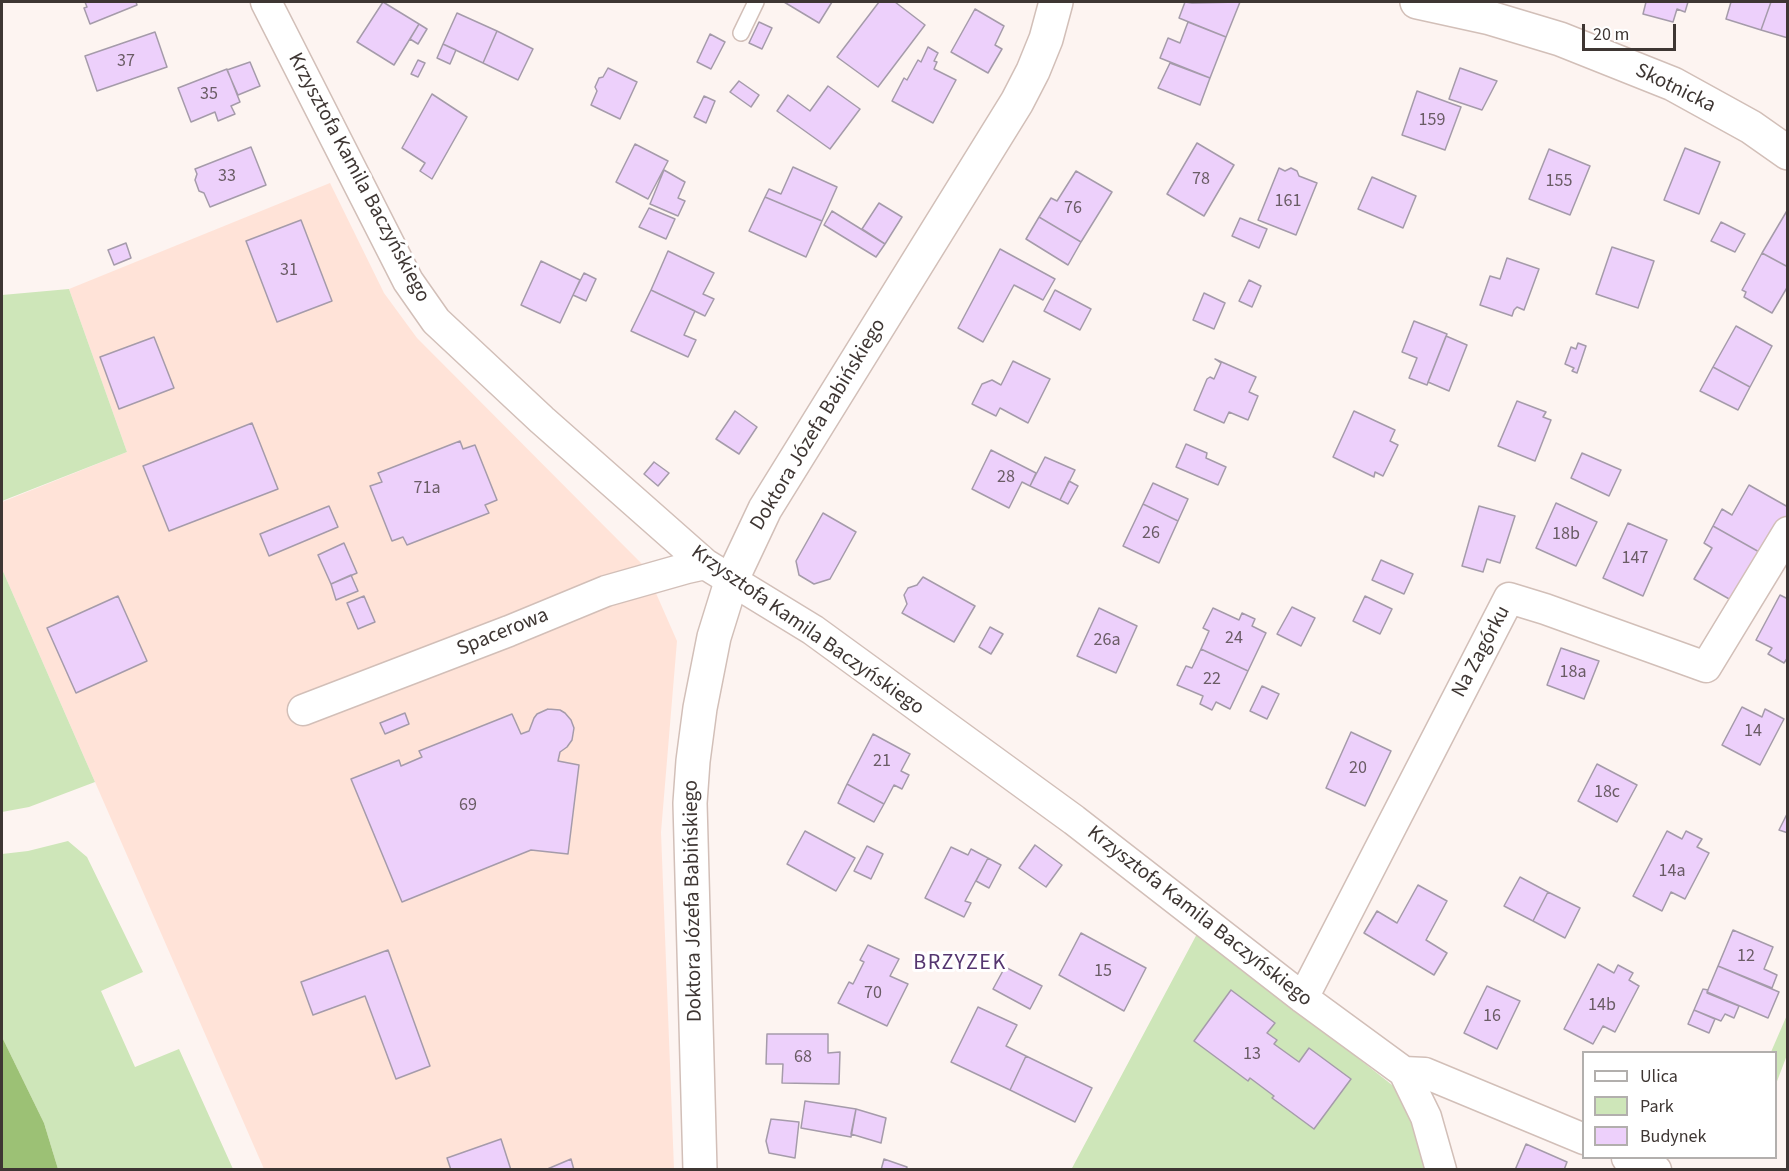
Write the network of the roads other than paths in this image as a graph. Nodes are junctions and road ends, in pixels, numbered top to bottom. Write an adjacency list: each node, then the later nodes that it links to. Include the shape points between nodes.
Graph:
1 (266, 2): 11 (street, Krzysztofa Kamila Baczyńskiego, via 408,281 436,321 542,420)
2 (756, 2): 7 (lane)
3 (1056, 2): 8 (main road)
4 (1073, 2): 8 (main road)
5 (1417, 2): 6 (main road, Skotnicka)
6 (1493, 10): 9 (main road, Skotnicka, via 1673,84 1751,127)
7 (741, 33)
8 (1047, 39): 11 (main road, Doktora Józefa Babińskiego, via 1017,102 765,509)
9 (1788, 153)
10 (1788, 532): 13 (street, Na Zagórku, via 1706,667 1509,598)
11 (719, 572): 12 (street, Spacerowa, via 687,567 606,591); 13 (street, Krzysztofa Kamila Baczyńskiego, via 813,630 1064,813); 17 (main road, Doktora Józefa Babińskiego, via 714,637 700,708 690,803)
12 (303, 710)
13 (1303, 998): 14 (street, Krzysztofa Kamila Baczyńskiego)
14 (1404, 1072): 15 (street, via 1425,1073); 18 (street, Krzysztofa Kamila Baczyńskiego, via 1426,1117)
15 (1582, 1138)
16 (1629, 1159): 19 (street)
17 (700, 1170)
18 (1441, 1170)
19 (1656, 1170)

